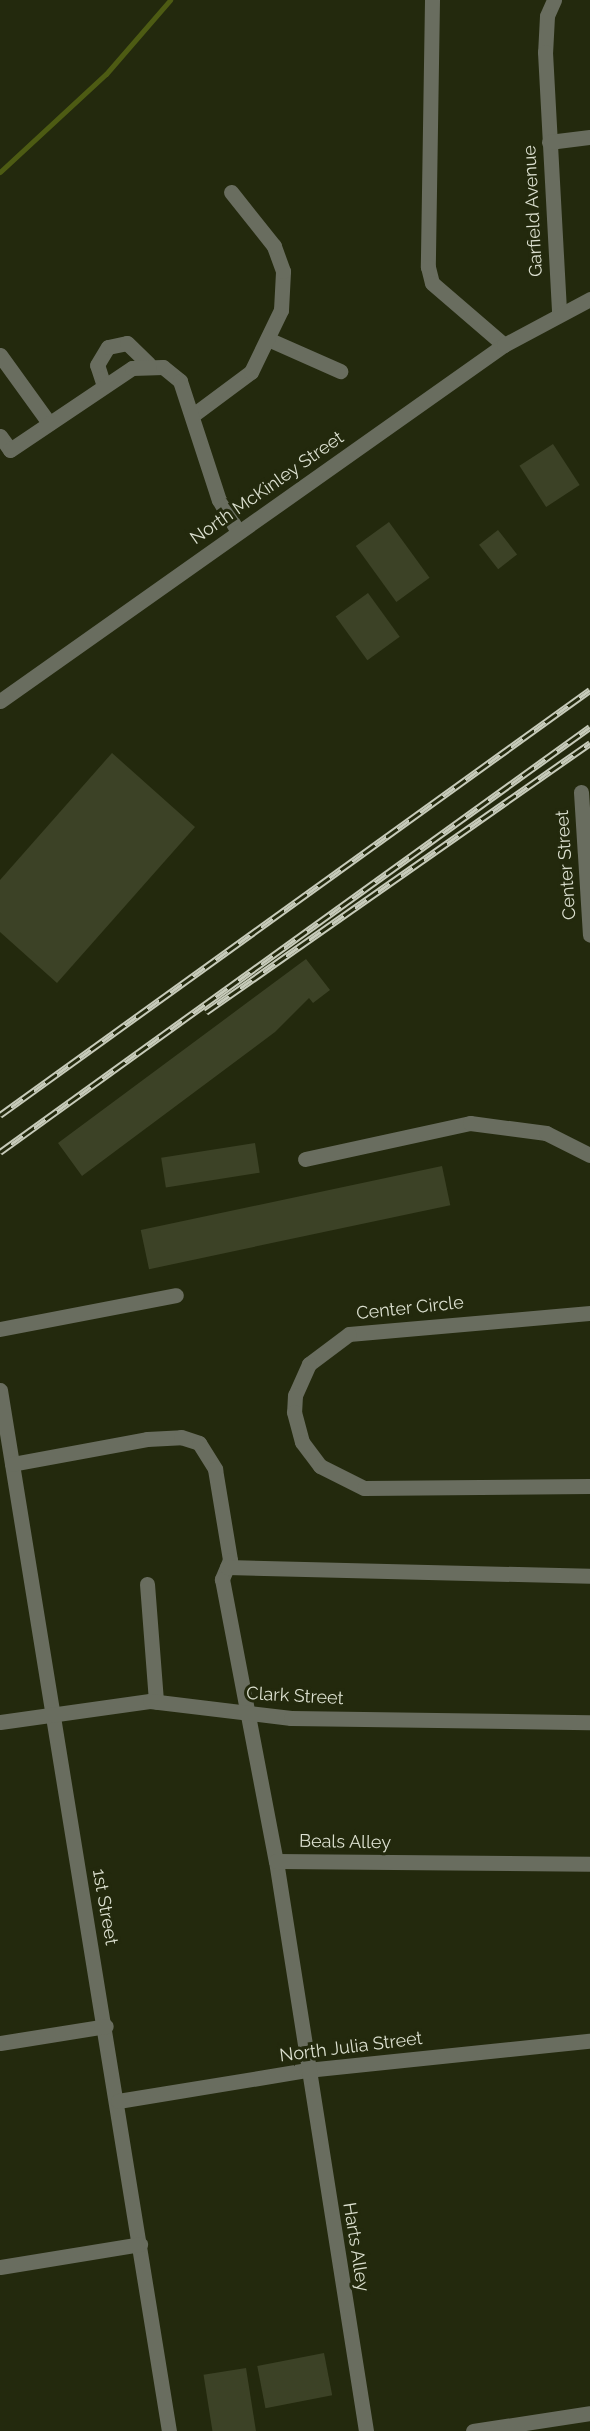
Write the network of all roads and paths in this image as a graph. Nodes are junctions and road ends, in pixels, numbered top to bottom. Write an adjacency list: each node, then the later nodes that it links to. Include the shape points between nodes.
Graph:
1 (432, 0): 9 (street, via 428,267 432,283)
2 (554, 0): 4 (street, Garfield Avenue, via 545,36)
3 (590, 137): 4 (street)
4 (549, 142): 7 (street, Garfield Avenue)
5 (231, 192): 8 (street, via 259,223 283,271 281,310)
6 (590, 299): 7 (street, North McKinley Street)
7 (559, 312): 9 (street, North McKinley Street)
8 (270, 340): 12 (street); 14 (street, via 244,378)
9 (504, 345): 17 (street, North McKinley Street)
10 (0, 355): 15 (street)
11 (149, 364): 13 (street); 13 (street, via 127,343 108,346 97,365); 14 (street, via 180,381)
12 (340, 371)
13 (104, 386): 15 (street)
14 (193, 415): 17 (street, via 219,500)
15 (49, 423): 16 (street, via 10,450)
16 (0, 436)
17 (238, 532): 18 (street, North McKinley Street)
18 (0, 701)
19 (581, 792): 20 (street, Center Street)
20 (590, 935)
21 (590, 1155): 22 (street, via 546,1133 470,1123)
22 (305, 1159)
23 (176, 1295): 25 (street)
24 (590, 1313): 28 (street, Center Circle, via 349,1335 309,1364 294,1412 302,1442 320,1467 364,1488)
25 (0, 1329)
26 (0, 1390): 27 (street, 1st Street)
27 (12, 1464): 29 (street, via 147,1439 181,1437 199,1443 215,1469 230,1560); 33 (street, 1st Street)
28 (590, 1486)
29 (227, 1567): 30 (street); 34 (street, via 222,1579)
30 (590, 1576)
31 (147, 1584): 32 (street)
32 (156, 1701): 33 (street, Clark Street); 34 (street, Clark Street)
33 (52, 1713): 35 (street, Clark Street); 39 (street, 1st Street)
34 (252, 1715): 36 (street, Clark Street); 37 (street)
35 (0, 1722)
36 (590, 1722)
37 (276, 1861): 38 (street, Beals Alley); 42 (street, Beals Alley)
38 (590, 1864)
39 (106, 2026): 41 (street); 43 (street, 1st Street)
40 (590, 2041): 42 (street, North Julia Street)
41 (0, 2043)
42 (307, 2070): 43 (street, North Julia Street); 48 (street, Harts Alley)
43 (118, 2101): 44 (street, 1st Street)
44 (140, 2244): 45 (street); 47 (street, 1st Street)
45 (0, 2267)
46 (590, 2413): 49 (street)
47 (169, 2431)
48 (366, 2431)
49 (473, 2431)

